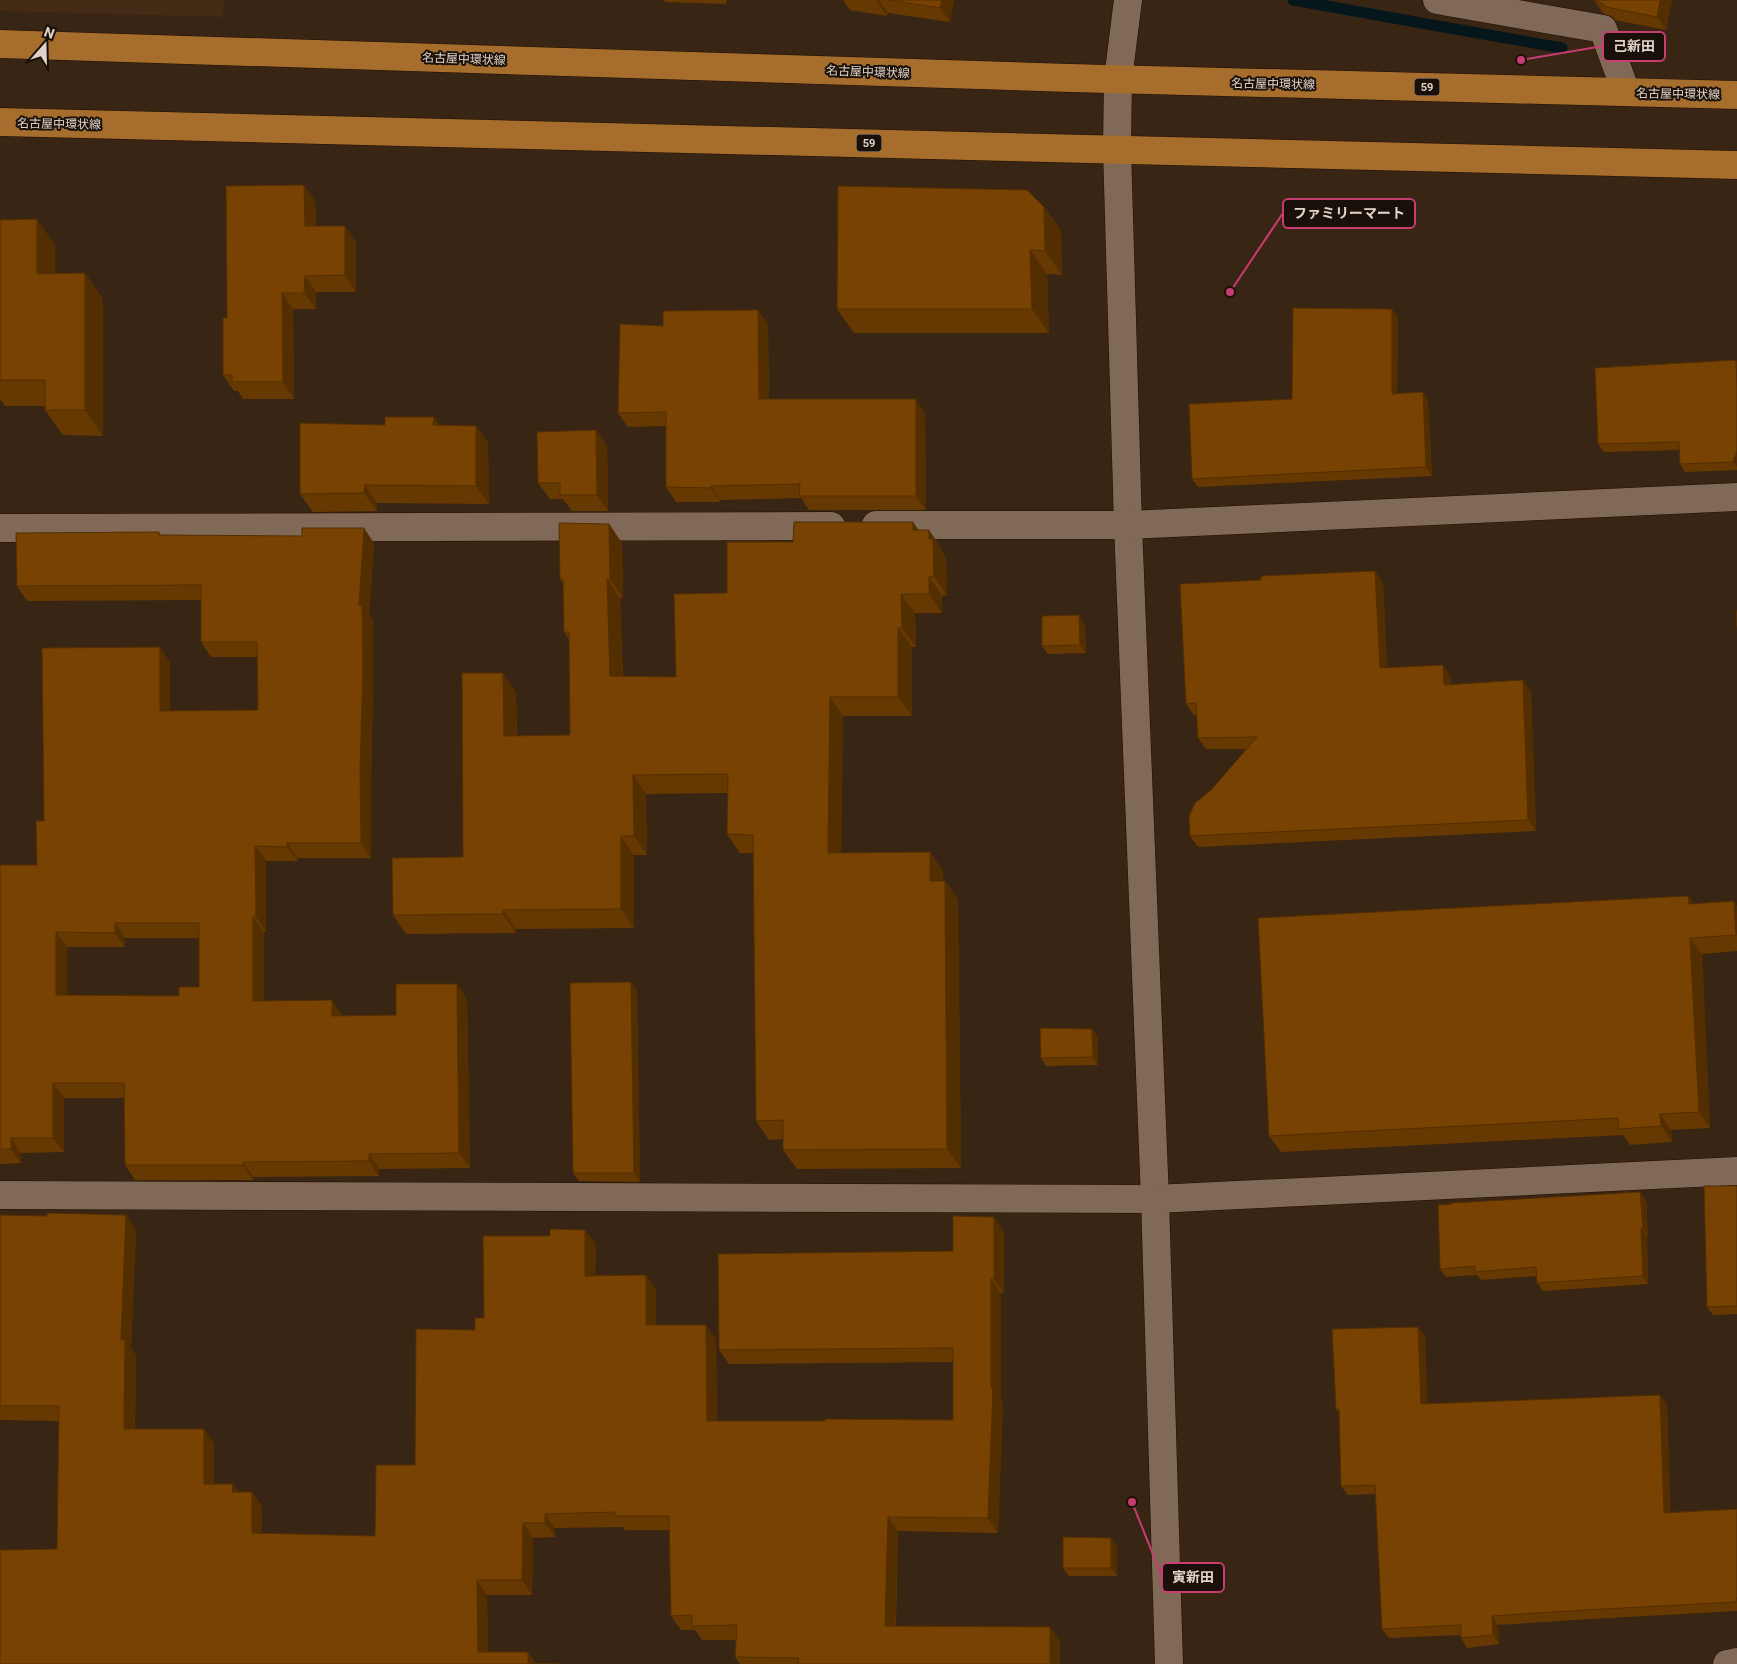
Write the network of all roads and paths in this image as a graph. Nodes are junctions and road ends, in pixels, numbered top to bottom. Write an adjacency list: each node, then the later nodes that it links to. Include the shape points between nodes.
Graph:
1 (1128, 0): 4 (street)
2 (1437, 0): 5 (street, via 1603,29)
3 (0, 44): 4 (main road, 名古屋中環状線 / 59)
4 (1118, 79): 5 (main road, 名古屋中環状線 / 59); 8 (street)
5 (1626, 92): 6 (main road, 名古屋中環状線 / 59)
6 (1737, 95)
7 (0, 122): 8 (main road, 名古屋中環状線 / 59)
8 (1117, 149): 9 (main road, 名古屋中環状線 / 59); 11 (street)
9 (1737, 165)
10 (1737, 497): 11 (street)
11 (1128, 525): 12 (street); 15 (street)
12 (0, 528)
13 (1737, 1170): 15 (street)
14 (0, 1195): 15 (street)
15 (1155, 1199): 17 (street)
16 (1737, 1662): 18 (street)
17 (1169, 1664)
18 (1727, 1664)

